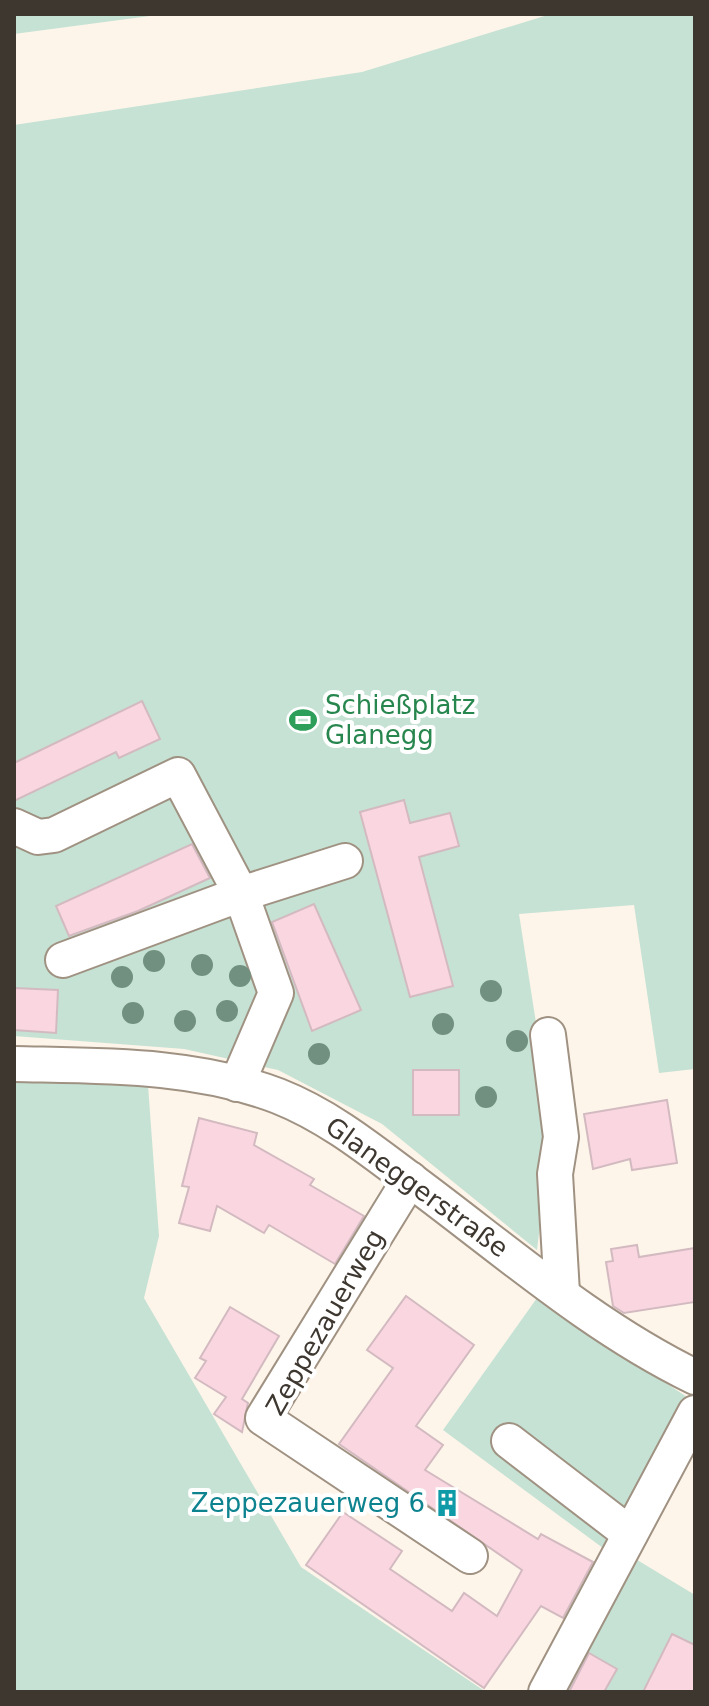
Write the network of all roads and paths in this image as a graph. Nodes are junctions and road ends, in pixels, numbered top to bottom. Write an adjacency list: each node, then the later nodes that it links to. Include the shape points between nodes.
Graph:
1 (14, 826): 3 (street, via 38,837 54,835 178,775)
2 (345, 861): 3 (street)
3 (241, 894): 4 (street); 7 (street, via 276,993)
4 (63, 960)
5 (548, 1035): 9 (street, via 561,1137 555,1174)
6 (14, 1064): 7 (street, Glaneggerstraße, via 132,1067)
7 (237, 1084): 8 (street, Glaneggerstraße, via 324,1118)
8 (410, 1179): 9 (street, Glaneggerstraße); 14 (street, Zeppezauerweg, via 263,1418)
9 (562, 1293): 10 (street, Glaneggerstraße, via 642,1351)
10 (695, 1377)
11 (695, 1413): 13 (street)
12 (509, 1441): 13 (street)
13 (630, 1534): 15 (street)
14 (470, 1556)
15 (546, 1692)

